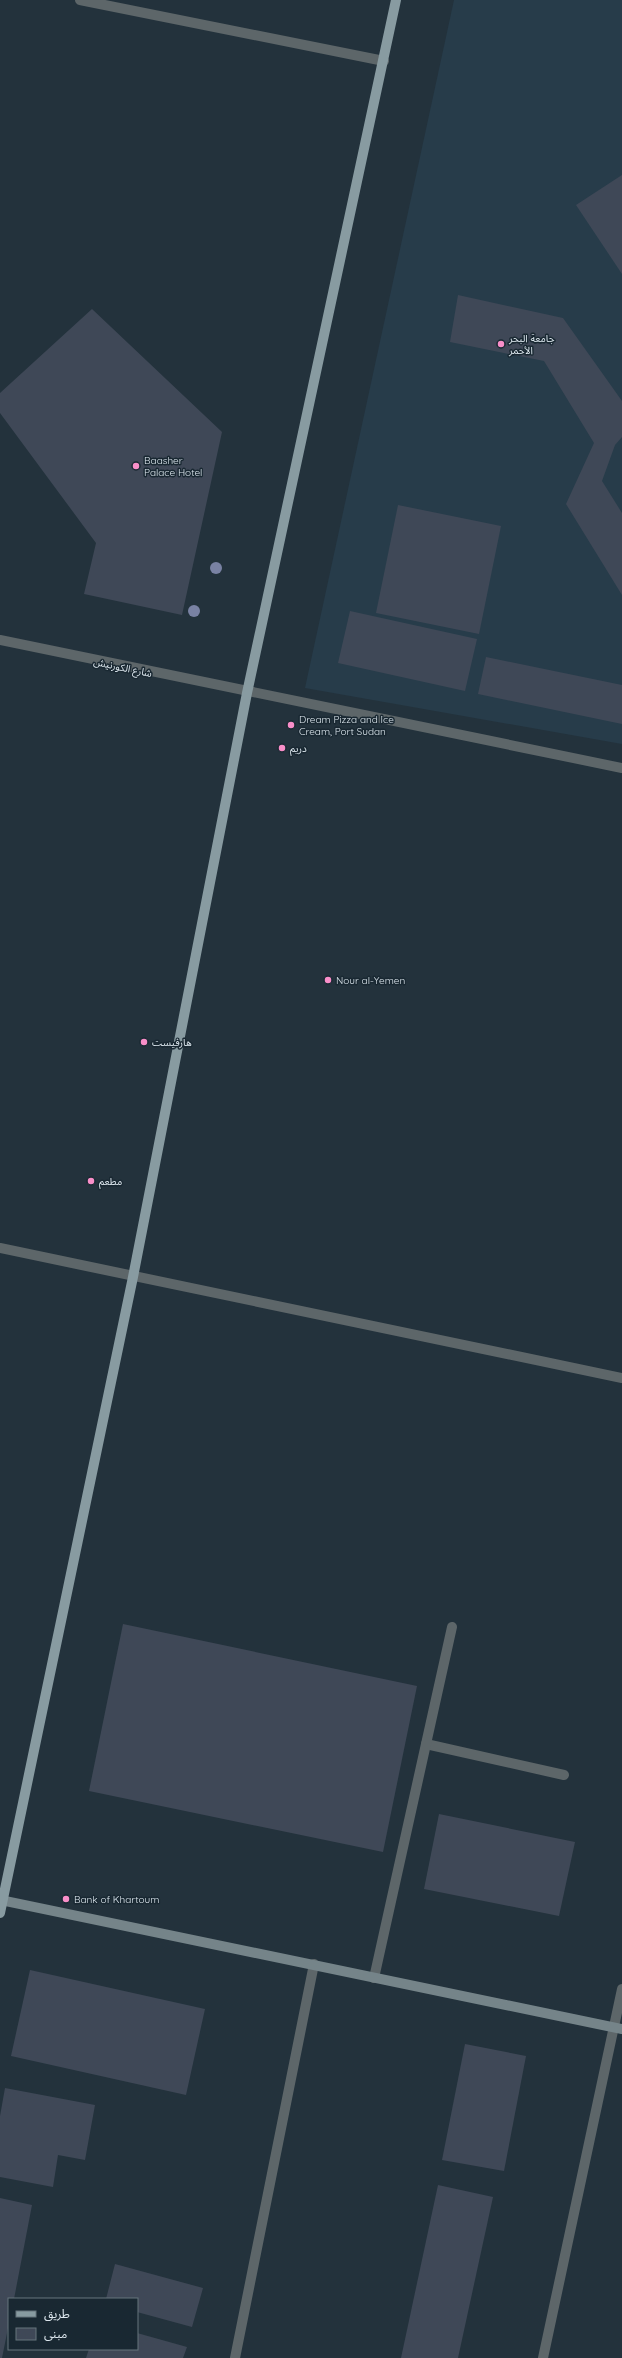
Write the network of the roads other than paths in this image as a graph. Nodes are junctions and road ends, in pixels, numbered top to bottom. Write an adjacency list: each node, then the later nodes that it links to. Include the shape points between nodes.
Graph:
1 (80, 0): 3 (street)
2 (396, 0): 3 (main road)
3 (384, 61): 5 (main road)
4 (0, 640): 5 (street, شارع الكورنيش)
5 (247, 693): 6 (street, شارع الكورنيش); 8 (main road)
6 (622, 768)
7 (0, 1248): 8 (street)
8 (133, 1277): 9 (street); 13 (main road)
9 (622, 1378)
10 (452, 1627): 11 (street)
11 (426, 1744): 12 (street); 16 (street)
12 (564, 1775)
13 (1, 1900): 14 (main road); 15 (street)
14 (0, 1913)
15 (314, 1964): 16 (street); 19 (street)
16 (374, 1978): 18 (street)
17 (622, 1989): 18 (street)
18 (618, 2029): 20 (street)
19 (235, 2358)
20 (542, 2358)

